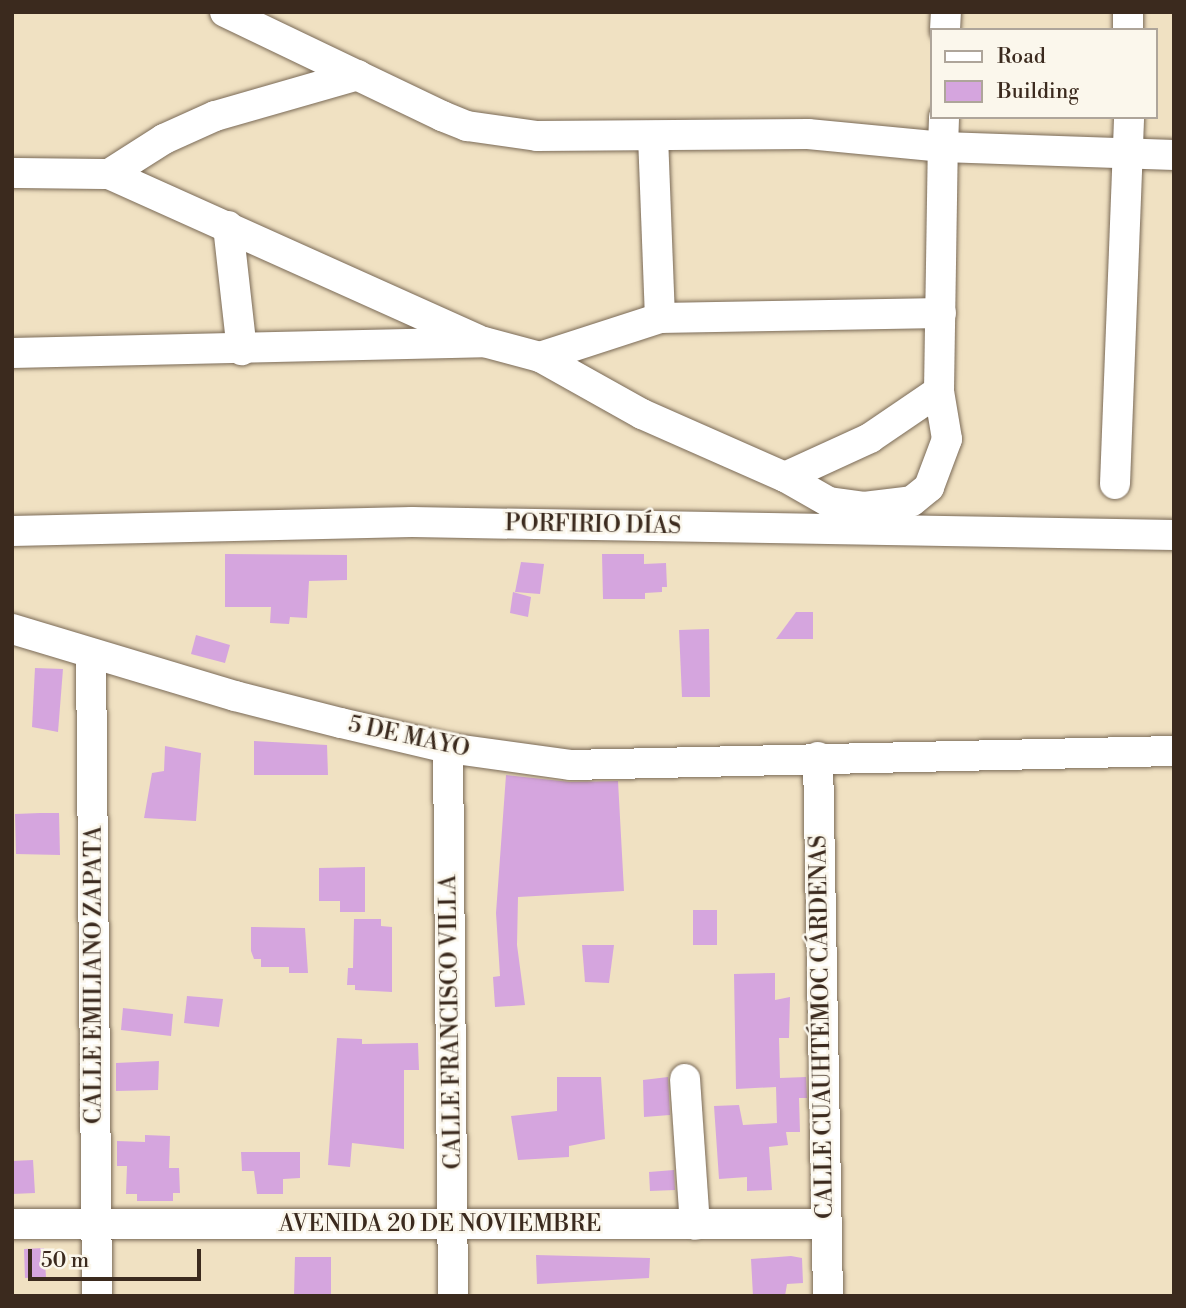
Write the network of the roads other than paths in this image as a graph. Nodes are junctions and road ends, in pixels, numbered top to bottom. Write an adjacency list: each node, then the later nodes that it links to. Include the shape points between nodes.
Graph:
1 (225, 12): 2 (street)
2 (358, 75): 4 (street, via 467,126 537,136); 9 (street, via 215,116 164,139)
3 (1129, 119): 6 (street)
4 (653, 136): 5 (street); 12 (street)
5 (937, 137): 6 (street); 11 (street)
6 (1129, 151): 7 (street); 19 (street)
7 (1174, 155)
8 (12, 173): 9 (street)
9 (108, 174): 10 (street)
10 (228, 226): 13 (street); 14 (street)
11 (941, 313): 12 (street); 17 (street)
12 (660, 318): 16 (street)
13 (484, 342): 14 (street); 16 (street)
14 (242, 350): 15 (street)
15 (12, 353)
16 (540, 357): 18 (street, via 642,414)
17 (939, 391): 18 (street, via 870,438); 18 (street, via 947,439 929,487 912,501 864,507 829,502)
18 (785, 477)
19 (1115, 484)
20 (12, 531): 21 (street, PORFIRIO DÍAS, via 412,522)
21 (1174, 535)
22 (12, 629): 23 (street, 5 DE MAYO)
23 (91, 655): 24 (street, 5 DE MAYO); 28 (street, CALLE EMILIANO ZAPATA)
24 (448, 748): 26 (street, 5 DE MAYO, via 570,765); 32 (street, CALLE FRANCISCO VILLA)
25 (1174, 751): 26 (street, 5 DE MAYO)
26 (818, 757): 30 (street, CALLE CUAUHTÉMOC CÁRDENAS)
27 (685, 1079): 31 (street)
28 (96, 1221): 29 (street, AVENIDA 20 DE NOVIEMBRE); 32 (street, AVENIDA 20 DE NOVIEMBRE); 33 (street, CALLE EMILIANO ZAPATA)
29 (12, 1224)
30 (825, 1224): 31 (street, AVENIDA 20 DE NOVIEMBRE); 35 (street, CALLE CUAUHTÉMOC CÁRDENAS)
31 (695, 1225): 32 (street, AVENIDA 20 DE NOVIEMBRE)
32 (453, 1226): 34 (street, CALLE FRANCISCO VILLA)
33 (97, 1296)
34 (453, 1296)
35 (828, 1296)

